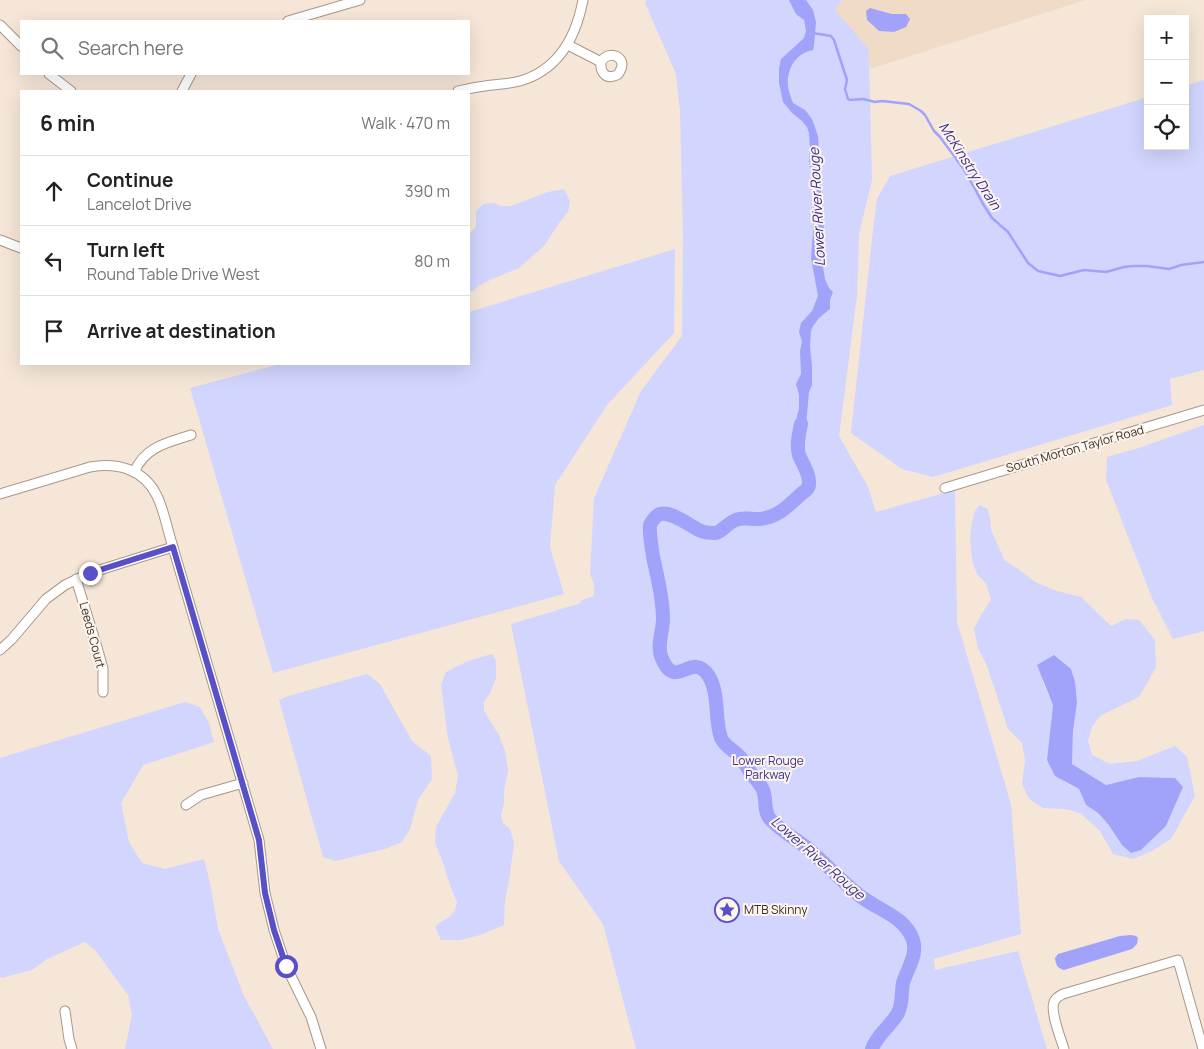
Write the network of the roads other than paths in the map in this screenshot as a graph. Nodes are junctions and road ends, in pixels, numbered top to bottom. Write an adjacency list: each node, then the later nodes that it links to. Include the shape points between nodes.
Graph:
1 (360, 0): 3 (street)
2 (583, 0): 6 (street)
3 (291, 20)
4 (0, 25): 5 (street)
5 (20, 45)
6 (568, 45): 7 (street); 12 (street, via 550,66 538,74 519,81)
7 (601, 62)
8 (51, 75): 10 (street)
9 (190, 75): 11 (street)
10 (70, 90)
11 (183, 90)
12 (463, 90)
13 (0, 240): 14 (street)
14 (20, 248)
15 (1204, 410): 18 (street, South Morton Taylor Road)
16 (192, 435): 17 (street, via 152,449)
17 (134, 472): 19 (street, via 124,467 101,465); 20 (street, via 148,482 157,495)
18 (945, 488)
19 (0, 494)
20 (173, 547): 21 (street); 24 (street)
21 (76, 579): 22 (street, via 56,590); 23 (street, Leeds Court, via 98,647 103,669)
22 (0, 650)
23 (102, 692)
24 (243, 783): 25 (street, via 201,795); 28 (street, via 259,840 265,893 274,930)
25 (186, 805)
26 (66, 1011): 27 (street)
27 (72, 1049)
28 (321, 1049)
29 (1064, 1049): 30 (street, via 1053,1012 1053,1003 1063,994 1178,960)
30 (1203, 1049)

